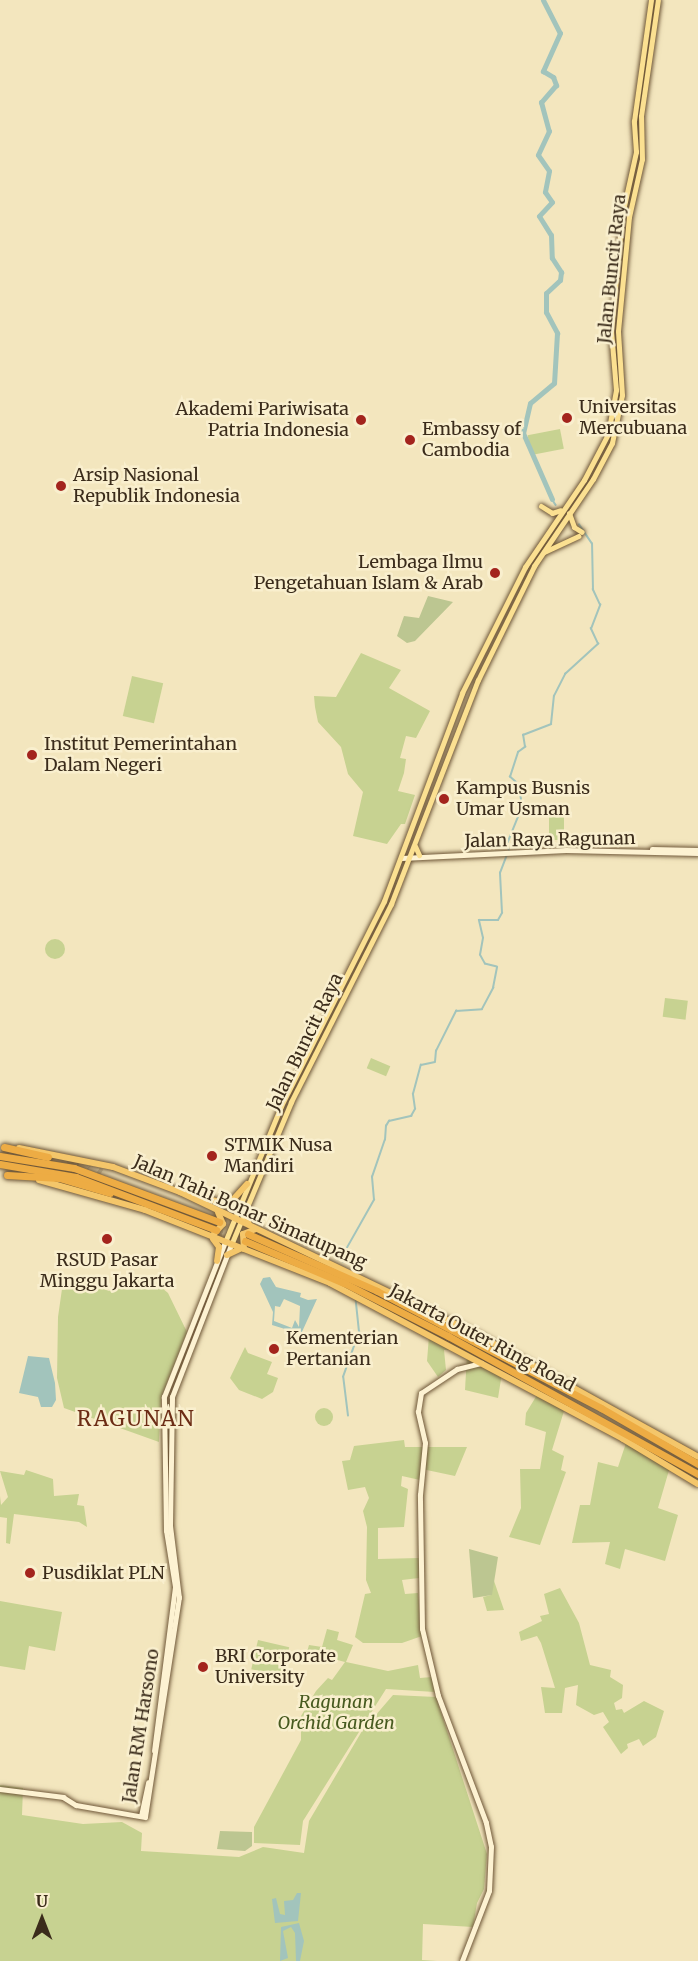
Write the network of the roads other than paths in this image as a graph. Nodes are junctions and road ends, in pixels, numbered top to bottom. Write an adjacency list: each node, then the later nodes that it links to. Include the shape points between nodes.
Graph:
1 (651, 0): 3 (main road, Jalan Buncit Raya, via 634,121 636,153 622,215 611,330)
2 (658, 0): 3 (main road, Jalan Buncit Raya, via 641,116 642,159 629,217)
3 (617, 367): 5 (main road, Jalan Buncit Raya, via 608,434); 6 (main road, Jalan Buncit Raya, via 622,395 612,443)
4 (541, 506): 5 (main road, via 552,513)
5 (565, 506): 9 (main road, Jalan Buncit Raya, via 525,567 462,693)
6 (571, 510): 7 (main road, Jalan Buncit Raya); 7 (main road, via 572,523 580,534)
7 (543, 553): 9 (main road, Jalan Buncit Raya, via 466,707)
8 (698, 851): 9 (main road, Jalan Raya Ragunan, via 566,847)
9 (410, 857): 16 (main road, Jalan Buncit Raya, via 281,1106); 18 (main road, Jalan Buncit Raya, via 381,924 291,1102)
10 (2, 1146): 12 (highway); 17 (highway, Jalan Tahi Bonar Simatupang, via 113,1167)
11 (0, 1156): 19 (highway, via 74,1168)
12 (68, 1162)
13 (0, 1164): 22 (highway, via 74,1176)
14 (79, 1164): 19 (highway)
15 (4, 1175): 22 (highway, via 70,1180); 25 (highway, Jalan Tahi Bonar Simatupang, via 56,1182)
16 (248, 1184): 17 (highway, via 229,1204); 21 (main road, Jalan Buncit Raya)
17 (180, 1192): 20 (highway, Jalan Tahi Bonar Simatupang)
18 (245, 1209): 21 (main road, Jalan Buncit Raya); 23 (highway)
19 (188, 1210): 22 (highway, via 218,1226)
20 (217, 1212): 21 (highway, Jalan Tahi Bonar Simatupang); 25 (highway, via 222,1228)
21 (237, 1220): 23 (highway, Jalan Tahi Bonar Simatupang); 27 (main road, Jalan Buncit Raya)
22 (201, 1223)
23 (249, 1226): 24 (highway, Jalan Tahi Bonar Simatupang)
24 (258, 1229): 28 (highway, via 243,1234); 35 (highway, Jalan Tahi Bonar Simatupang, via 480,1336)
25 (207, 1235): 27 (highway, Jalan Tahi Bonar Simatupang); 30 (highway, via 219,1247)
26 (246, 1238): 31 (highway, Jakarta Outer Ring Road)
27 (228, 1244): 28 (highway, Jalan Tahi Bonar Simatupang); 29 (main road, Jalan RM Harsono); 30 (main road, Jalan RM Harsono)
28 (244, 1250): 29 (highway); 32 (highway, Jalan Tahi Bonar Simatupang, via 330,1283)
29 (227, 1255): 39 (main road, Jalan RM Harsono, via 172,1397 171,1537 180,1584)
30 (217, 1261): 39 (main road, Jalan RM Harsono, via 164,1397 166,1531 175,1587)
31 (356, 1285): 36 (highway, Jakarta Outer Ring Road, via 601,1408); 37 (highway, Jakarta Outer Ring Road)
32 (459, 1351): 33 (highway, Jalan Tahi Bonar Simatupang); 34 (main road, via 466,1358)
33 (481, 1363): 34 (main road); 38 (highway, Jalan Tahi Bonar Simatupang)
34 (466, 1367): 41 (main road, via 421,1394 418,1412 425,1441 420,1495 422,1629 438,1696 486,1823 491,1847 489,1891)
35 (698, 1457)
36 (698, 1464)
37 (698, 1474)
38 (698, 1484)
39 (166, 1679): 40 (main road, Jalan RM Harsono, via 143,1816 76,1805 56,1796)
40 (0, 1789)
41 (462, 1961)

